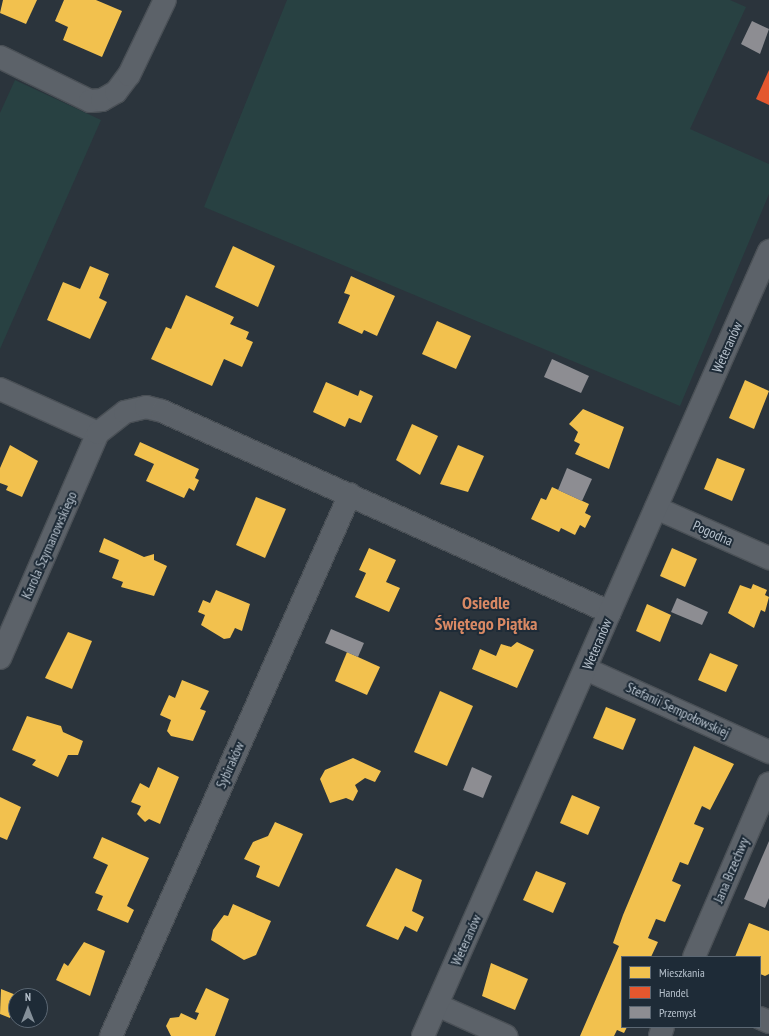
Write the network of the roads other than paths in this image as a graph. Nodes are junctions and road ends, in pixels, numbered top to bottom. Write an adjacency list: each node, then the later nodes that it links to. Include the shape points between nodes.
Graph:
1 (165, 0): 2 (street, via 130,75 116,92 102,100 90,101)
2 (0, 57)
3 (769, 251): 4 (street, Weteranów)
4 (764, 276): 8 (street, Weteranów)
5 (0, 389): 6 (street)
6 (98, 433): 7 (street, via 125,412 154,408); 11 (street, Karola Szymanowskiego)
7 (350, 494): 10 (street); 17 (street, Sybiraków)
8 (656, 508): 9 (street, Pogodna); 10 (street, Weteranów)
9 (769, 558)
10 (610, 612): 12 (street, Weteranów)
11 (0, 658)
12 (586, 668): 13 (street, Stefanii Sempołowskiej); 16 (street, Weteranów)
13 (769, 752)
14 (769, 783): 15 (street, Jana Brzechwy)
15 (694, 956)
16 (437, 1005): 18 (street, Weteranów); 19 (street)
17 (111, 1036)
18 (423, 1036)
19 (506, 1036)

